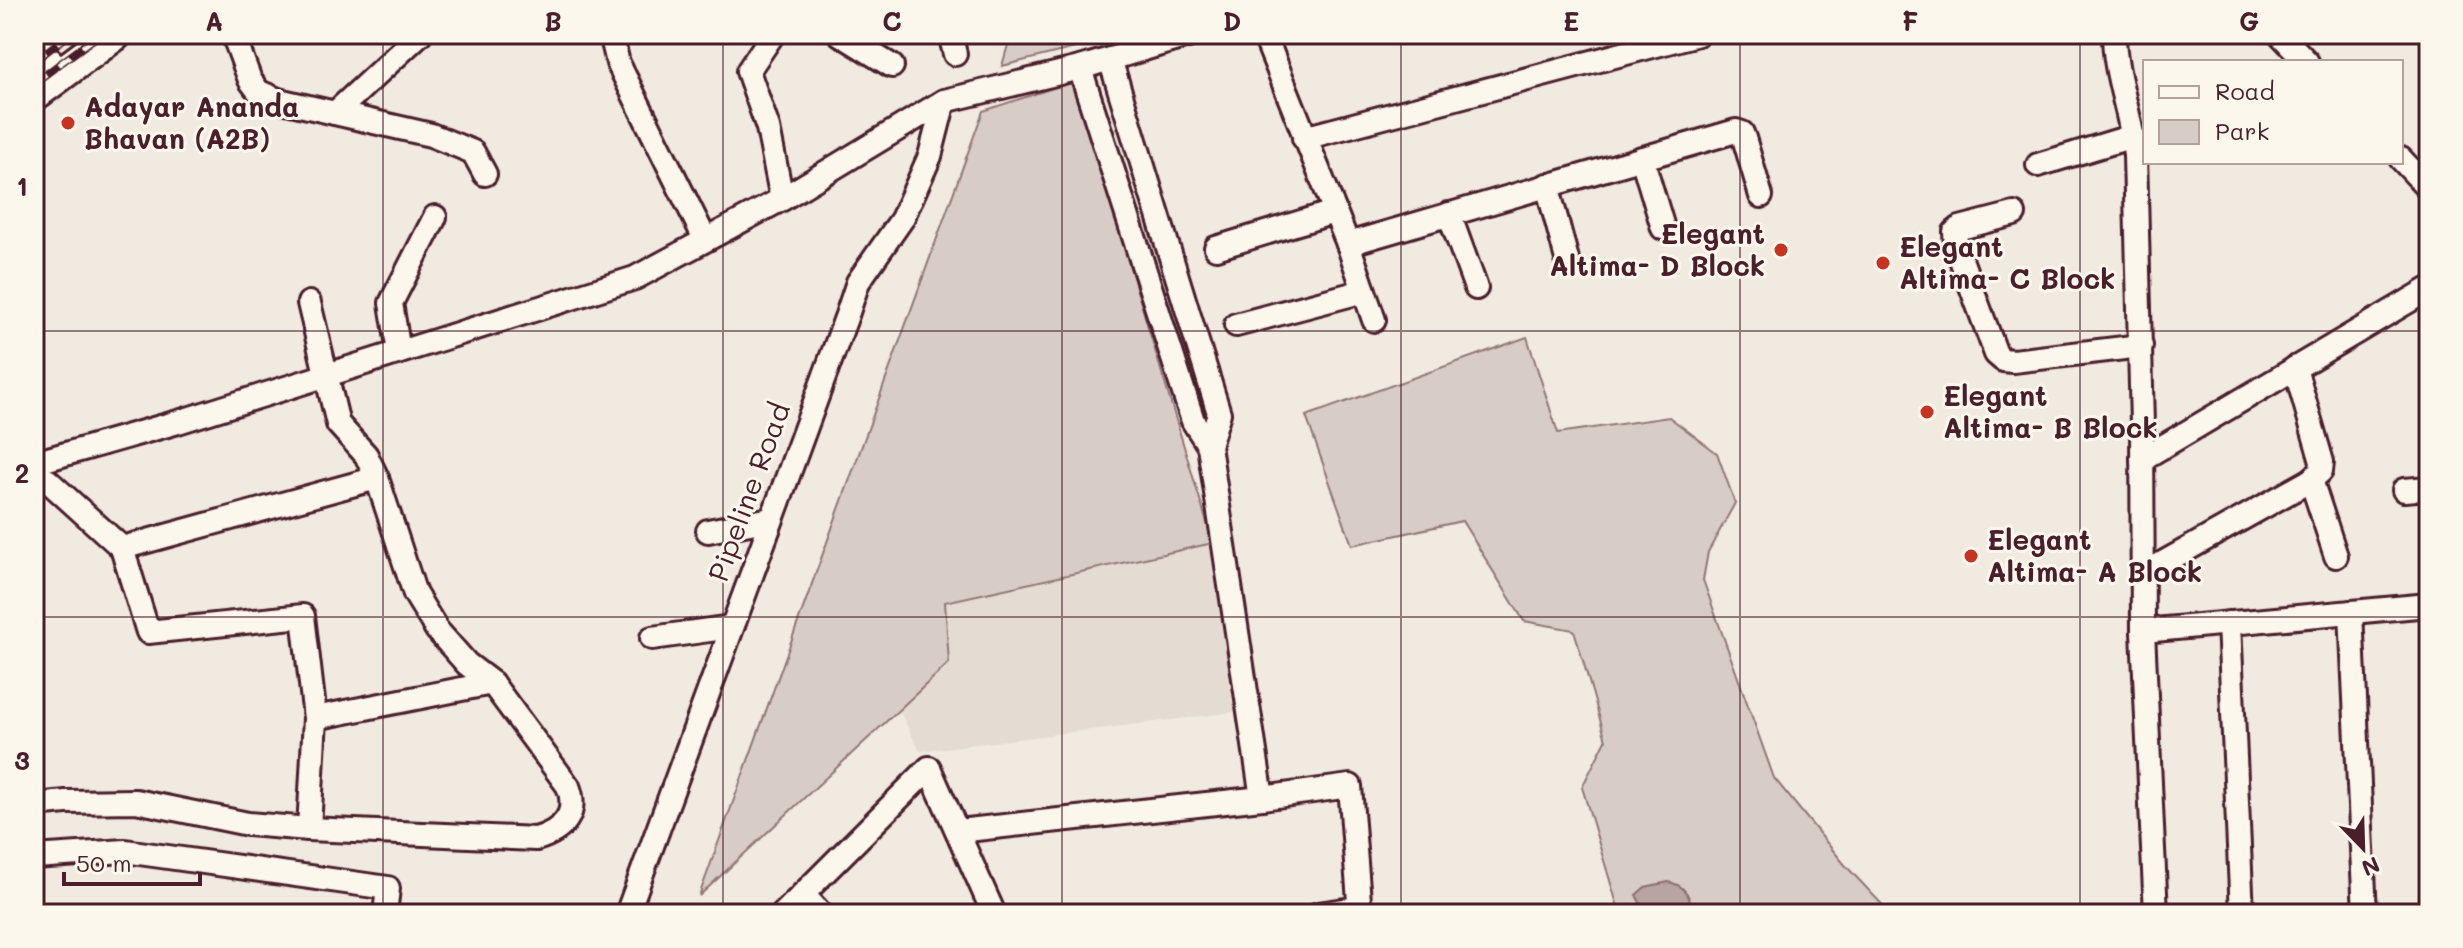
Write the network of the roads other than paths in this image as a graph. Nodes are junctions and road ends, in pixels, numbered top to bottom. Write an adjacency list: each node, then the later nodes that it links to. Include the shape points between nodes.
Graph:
1 (44, 34): 14 (highway)
2 (233, 34): 22 (street, via 259,92)
3 (420, 34): 22 (street)
4 (611, 34): 38 (street, via 618,63)
5 (773, 34): 32 (street, via 748,71 768,128)
6 (840, 34): 17 (street)
7 (1194, 34): 13 (street)
8 (1264, 34): 24 (street)
9 (1698, 34): 24 (street)
10 (2114, 34): 23 (street, via 2118,79)
11 (2280, 34): 16 (street)
12 (94, 39): 19 (highway)
13 (1133, 43): 15 (street)
14 (34, 44): 19 (main road)
15 (1110, 59): 18 (street); 52 (street, via 1219,413)
16 (2305, 60)
17 (892, 66)
18 (1080, 68): 21 (street); 52 (street, via 1193,421)
19 (60, 74): 20 (highway)
20 (34, 94)
21 (944, 101): 32 (street); 60 (street, Pipeline Road, via 930,156 902,219 853,292)
22 (335, 113): 28 (street, via 431,135 473,152)
23 (2133, 136): 27 (street); 48 (street)
24 (1304, 138): 33 (street)
25 (1642, 158): 29 (street); 31 (street, via 1736,131 1744,138); 37 (street)
26 (2403, 161): 30 (street)
27 (2038, 165)
28 (485, 174)
29 (1547, 185): 34 (street); 41 (street)
30 (2429, 189)
31 (1761, 196)
32 (782, 199): 38 (street)
33 (1334, 212): 39 (street); 40 (street)
34 (1449, 214): 39 (street); 42 (street)
35 (2014, 214): 48 (street, via 1955,232 1996,354 2013,361)
36 (435, 217): 49 (street, via 391,303)
37 (1663, 228)
38 (705, 239): 49 (street, via 635,278)
39 (1348, 244): 44 (street)
40 (1216, 248)
41 (1568, 263)
42 (1476, 288)
43 (2429, 289): 50 (street)
44 (1364, 291): 46 (street); 47 (street)
45 (309, 303): 51 (street)
46 (1374, 320)
47 (1236, 325)
48 (2141, 346): 53 (street)
49 (399, 352): 51 (street)
50 (2295, 368): 53 (street); 56 (street, via 2322,462)
51 (327, 375): 54 (street); 55 (street, via 338,424 366,455)
52 (1209, 446): 73 (street)
53 (2142, 459): 64 (street)
54 (34, 463)
55 (377, 478): 62 (street); 71 (street, via 415,594 437,630)
56 (2311, 480): 63 (street); 64 (street)
57 (34, 482): 62 (street, via 47,480)
58 (2429, 488): 59 (street)
59 (2404, 490)
60 (771, 519): 61 (street); 68 (street, Pipeline Road)
61 (708, 531)
62 (122, 548): 72 (street, via 148,632 303,616)
63 (2336, 556)
64 (2143, 574): 69 (street)
65 (2429, 605): 66 (street)
66 (2351, 612): 67 (street); 88 (street)
67 (2229, 623): 69 (street); 87 (street)
68 (731, 627): 70 (street); 81 (street, Pipeline Road)
69 (2143, 631): 86 (street)
70 (652, 638)
71 (492, 683): 72 (street); 75 (street, via 568,786 573,805 551,835 536,839)
72 (315, 718): 75 (street)
73 (1262, 798): 76 (street); 79 (street, via 1350,786)
74 (34, 805): 75 (street, via 136,801 248,824)
75 (309, 829)
76 (958, 831): 78 (street, via 929,768); 84 (street)
77 (34, 857): 80 (street, via 125,851 388,888)
78 (803, 894): 82 (street); 83 (street)
79 (1360, 911): 85 (street)
80 (385, 914)
81 (627, 914)
82 (783, 914)
83 (821, 914)
84 (994, 914)
85 (1318, 914)
86 (2156, 914)
87 (2242, 914)
88 (2365, 914)

